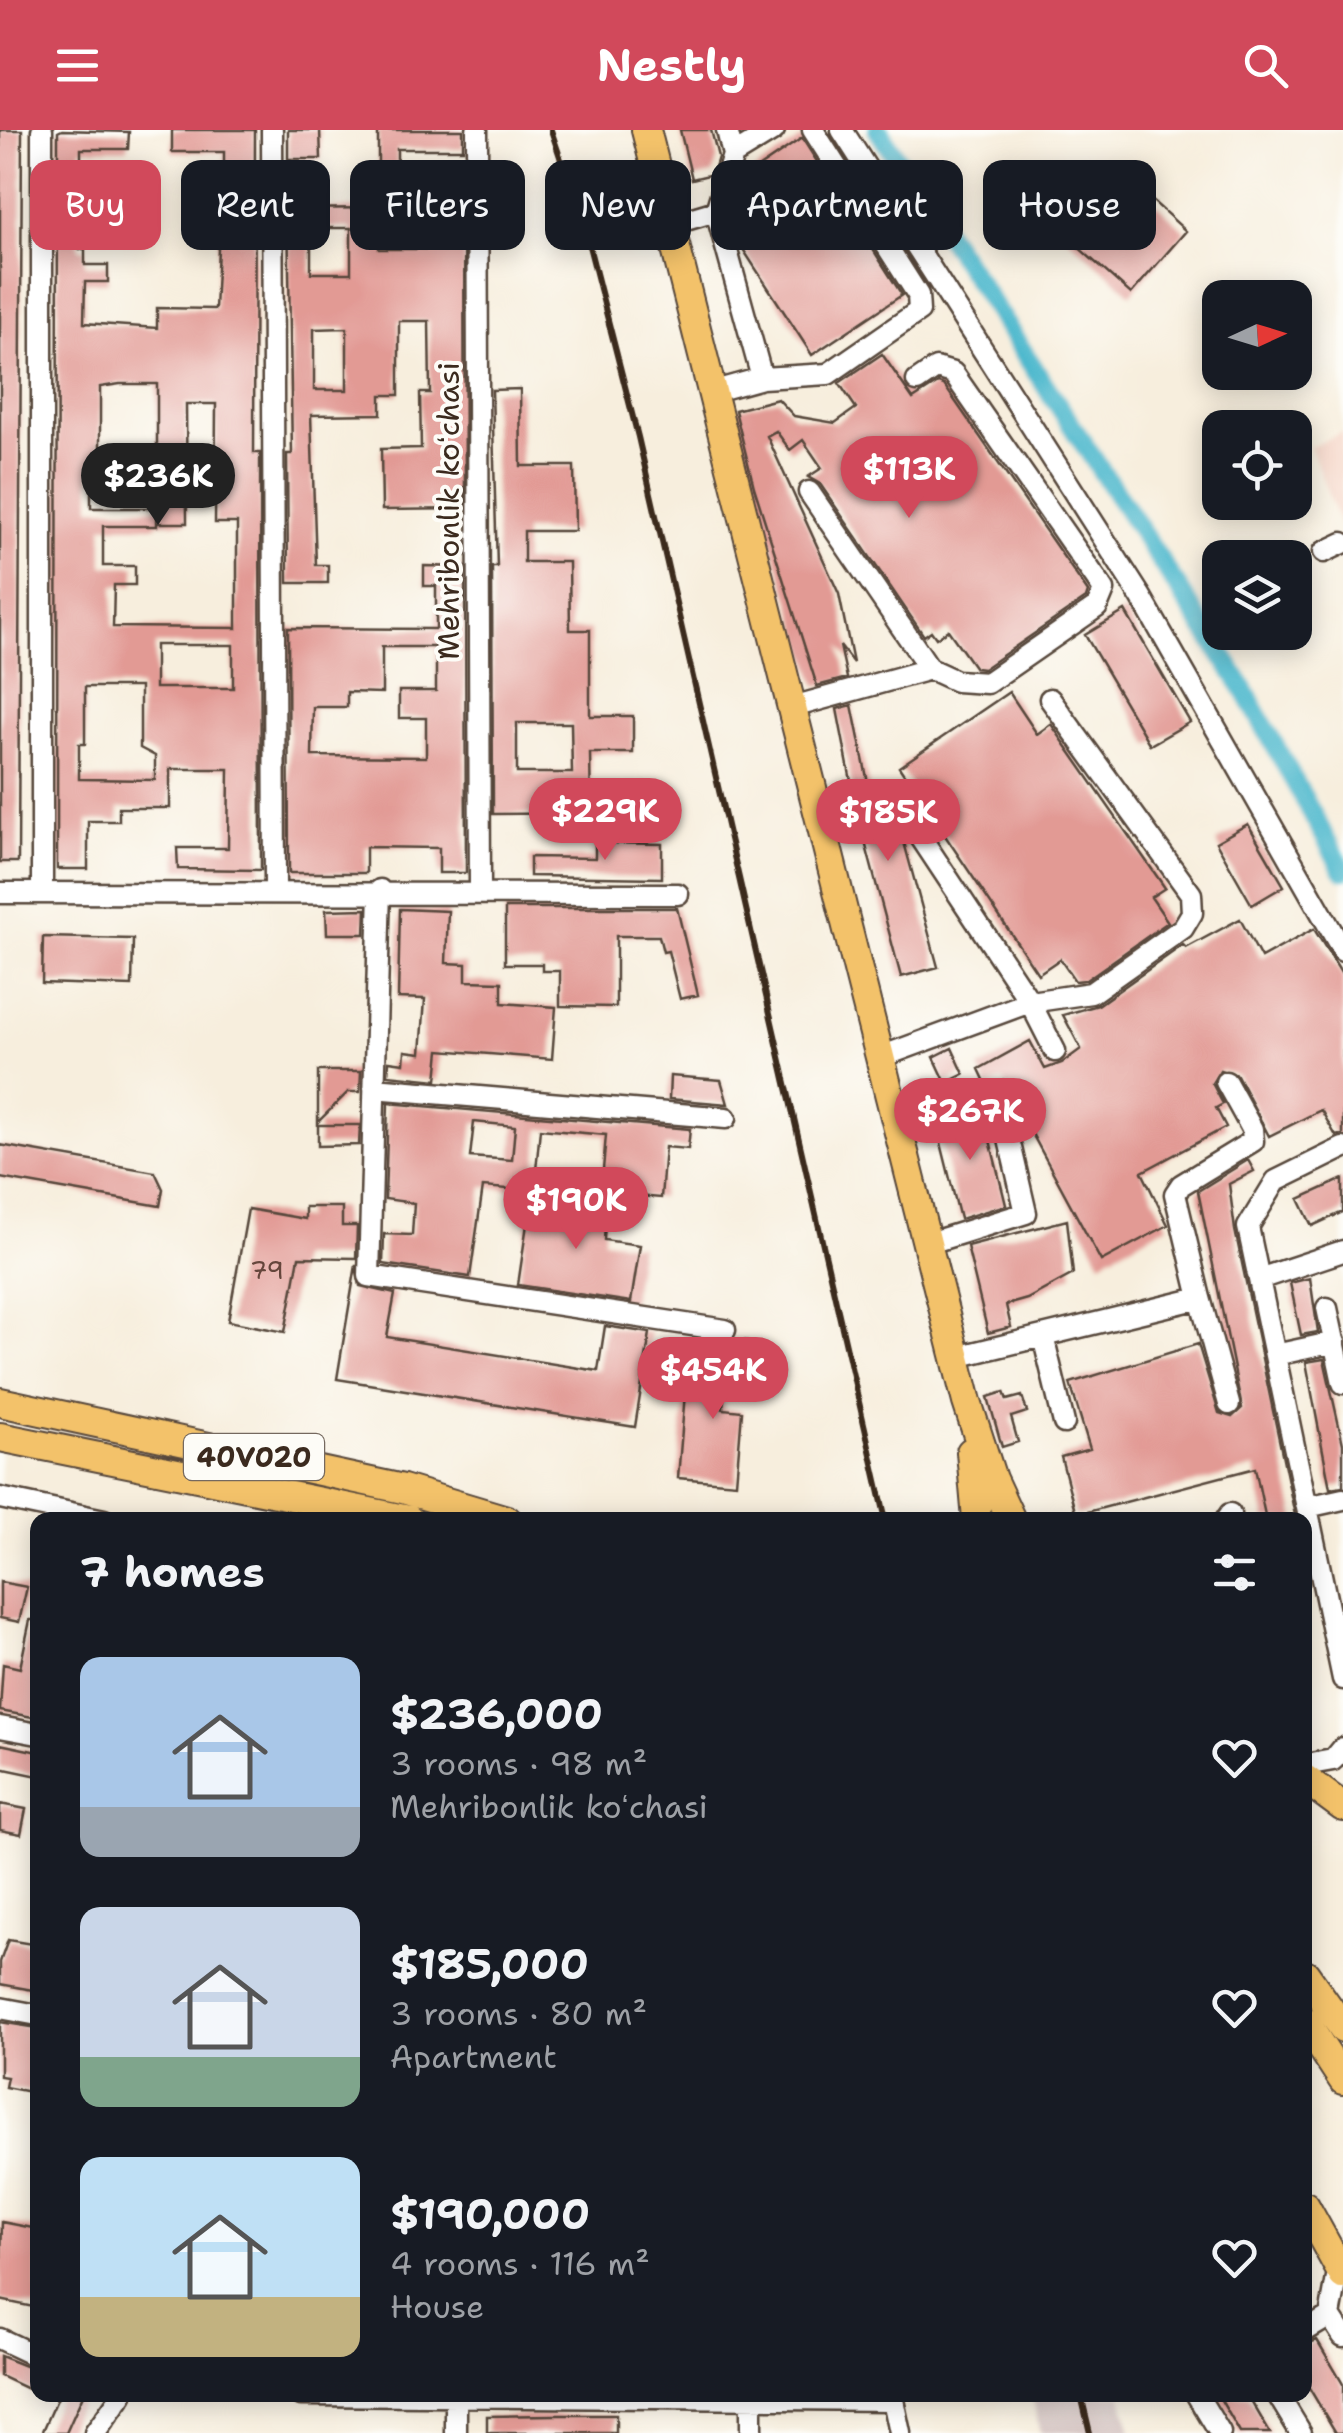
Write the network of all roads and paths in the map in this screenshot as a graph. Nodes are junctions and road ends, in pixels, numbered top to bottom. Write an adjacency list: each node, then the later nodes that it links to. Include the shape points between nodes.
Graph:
1 (42, 130): 25 (street)
2 (272, 130): 22 (street)
3 (476, 130): 24 (street, Mehribonlik koʻchasi)
4 (646, 130): 10 (main road)
5 (727, 130): 9 (street)
6 (774, 130): 9 (street)
7 (813, 130): 14 (street, via 918,295 919,311 828,374)
8 (842, 130): 28 (street, via 1141,597)
9 (734, 156): 11 (street)
10 (654, 160)
11 (733, 160)
12 (676, 250): 16 (main road)
13 (727, 250): 14 (street)
14 (762, 378): 16 (street)
15 (917, 381): 18 (street, via 936,368 953,373 1104,590 1097,607 986,683 956,681)
16 (711, 392): 20 (main road)
17 (808, 492): 18 (street)
18 (930, 669): 20 (street)
19 (1050, 699): 29 (street, via 1192,894 1192,913 1183,928 1090,992)
20 (789, 708): 31 (main road)
21 (892, 794): 29 (street)
22 (275, 890): 23 (street); 25 (street)
23 (380, 890): 24 (street); 33 (street)
24 (480, 891): 27 (street)
25 (42, 892): 26 (street)
26 (0, 893)
27 (678, 894)
28 (1343, 951)
29 (1030, 1002): 30 (street); 31 (street)
30 (1055, 1051)
31 (878, 1058): 37 (main road)
32 (1226, 1082): 40 (street, via 1253,1141 1175,1194)
33 (374, 1088): 34 (street); 42 (street, via 369,1276)
34 (726, 1118)
35 (1005, 1122): 37 (street, via 1026,1213)
36 (1343, 1148): 39 (street, via 1276,1182 1248,1227)
37 (926, 1244): 46 (main road)
38 (1343, 1251): 39 (street)
39 (1259, 1279): 45 (street)
40 (1200, 1298): 43 (street); 50 (street)
41 (1327, 1308): 44 (street)
42 (725, 1330)
43 (1043, 1336): 46 (street); 51 (street)
44 (1334, 1342): 45 (street); 47 (street)
45 (1275, 1355): 55 (street)
46 (956, 1357): 49 (main road)
47 (1343, 1380)
48 (0, 1402): 58 (main road, 40V020, via 403,1489)
49 (967, 1402): 59 (main road); 60 (main road)
50 (1229, 1404)
51 (1064, 1423)
52 (0, 1437): 57 (main road, 40V020)
53 (0, 1498): 56 (street)
54 (1343, 1499): 55 (street)
55 (1307, 1507): 61 (street)
56 (66, 1512)
57 (370, 1512)
58 (480, 1512)
59 (976, 1512)
60 (1007, 1512)
61 (1308, 1512)
62 (1312, 1531): 63 (street)
63 (1343, 1679)
64 (0, 1726): 65 (street)
65 (30, 1732)
66 (1343, 1748): 67 (street, via 1333,1760)
67 (1312, 1764)
68 (1312, 1784): 69 (main road)
69 (1343, 1807)
70 (1312, 1984): 73 (main road)
71 (0, 2008): 72 (street)
72 (30, 2014)
73 (1343, 2028)
74 (1312, 2033): 75 (main road)
75 (1343, 2080)
76 (1312, 2219): 77 (main road)
77 (1341, 2271): 78 (street)
78 (1330, 2316): 79 (street); 80 (street)
79 (1312, 2327)
80 (1343, 2336)
81 (0, 2339): 82 (street)
82 (30, 2353)
83 (117, 2402): 89 (street)
84 (456, 2402): 90 (street)
85 (752, 2402): 91 (street)
86 (893, 2402): 92 (street)
87 (1201, 2402): 93 (street)
88 (1282, 2402): 94 (street)
89 (96, 2433)
90 (456, 2433)
91 (751, 2433)
92 (900, 2433)
93 (1220, 2433)
94 (1301, 2433)

